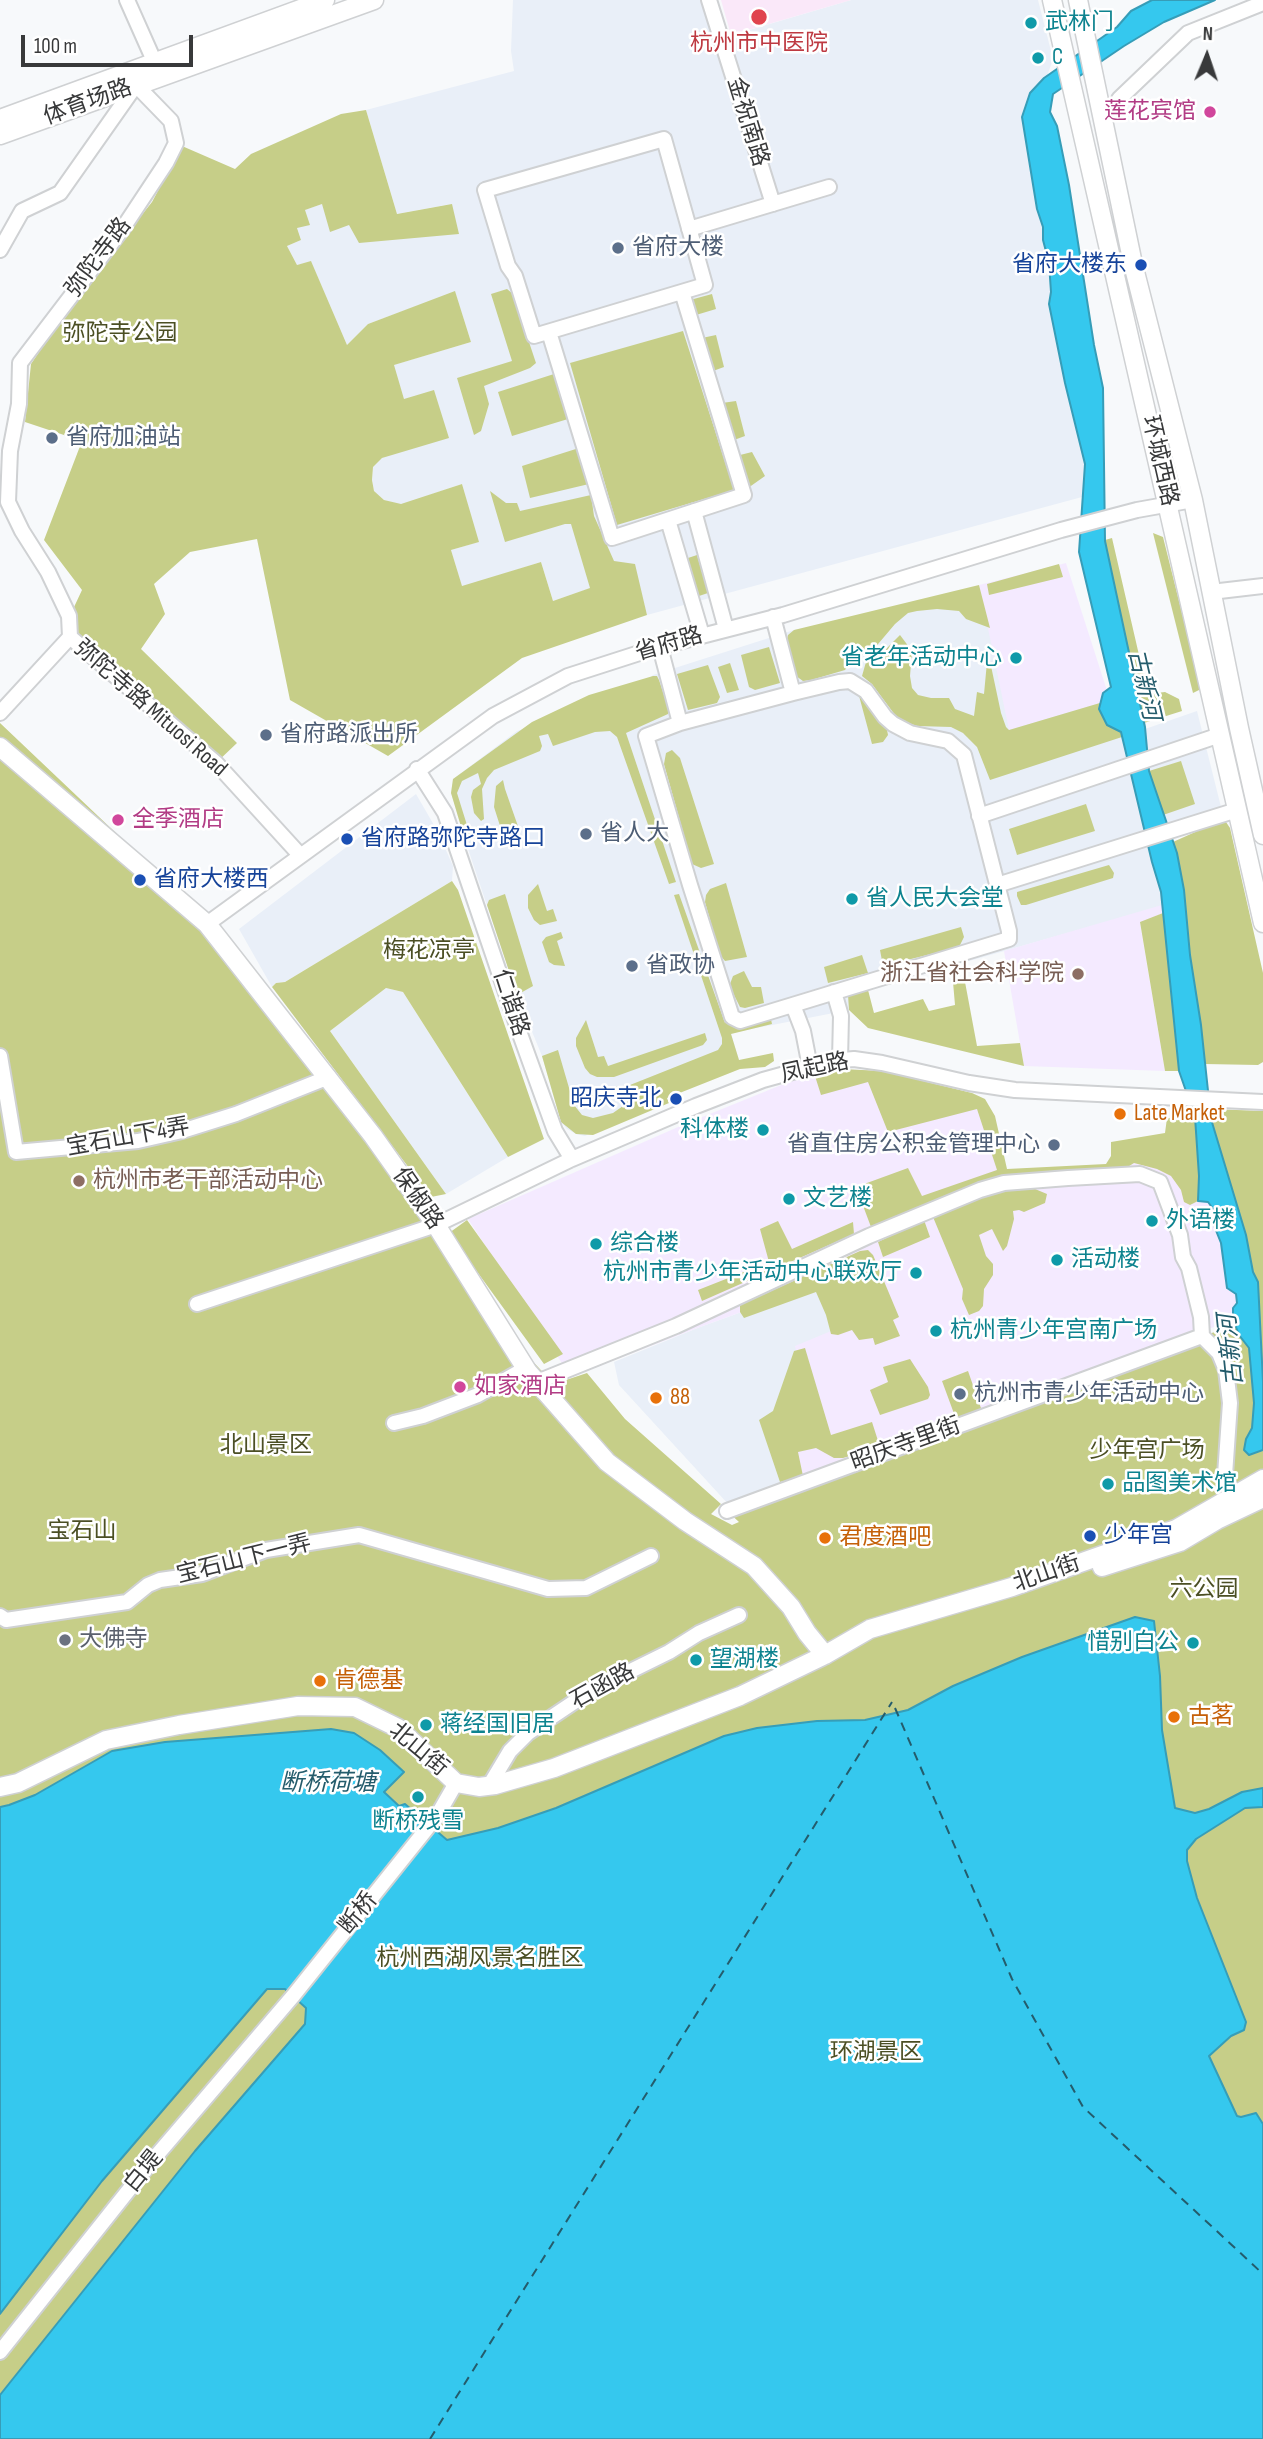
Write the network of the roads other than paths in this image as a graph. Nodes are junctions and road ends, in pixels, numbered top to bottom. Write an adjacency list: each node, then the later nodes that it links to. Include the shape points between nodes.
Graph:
1 (127, 0): 8 (street)
2 (325, 0): 8 (main road, 体育场路)
3 (374, 0): 9 (main road, 体育场路)
4 (709, 0): 14 (street, 金祝南路)
5 (1052, 0): 20 (main road, 环城西路)
6 (1079, 0): 19 (main road, 环城西路, via 1133,264)
7 (1263, 3): 10 (street, via 1188,33)
8 (155, 64): 11 (main road, 体育场路)
9 (136, 85): 12 (main road, 体育场路); 16 (street, via 60,192 22,211); 28 (street, 弥陀寺路, via 171,121 176,143 123,228 20,363 8,502 69,616)
10 (1119, 99)
11 (0, 119)
12 (0, 135)
13 (829, 187): 14 (street)
14 (773, 204): 15 (street)
15 (689, 229): 17 (street, via 705,285); 18 (street, via 664,139 485,190 534,336)
16 (0, 250)
17 (682, 292): 18 (street); 21 (street, via 744,495)
18 (549, 332): 22 (street, via 612,538)
19 (1193, 500): 20 (street, 省府路); 24 (main road, 环城西路)
20 (1169, 504): 25 (street, 省府路, via 1061,530); 33 (main road, 环城西路)
21 (694, 511): 22 (street); 26 (street)
22 (668, 520): 27 (street)
23 (1263, 586): 24 (street)
24 (1211, 592): 36 (main road, 环城西路)
25 (773, 617): 26 (street, 省府路); 30 (street)
26 (726, 629): 27 (street, 省府路)
27 (702, 635): 29 (street, 省府路)
28 (70, 636): 31 (street, 弥陀寺路 Mituosi Road); 40 (street, 弥陀寺路 Mituosi Road, via 216,763)
29 (660, 647): 32 (street); 35 (street, 省府路, via 568,676 521,699)
30 (793, 693): 32 (street); 38 (street, via 850,681 866,691 893,724 947,741 964,755)
31 (0, 713)
32 (680, 723): 45 (street, via 646,736 732,1017 740,1021)
33 (1220, 735): 37 (main road, 环城西路); 38 (street)
34 (0, 747): 43 (main road, 保俶路)
35 (417, 769): 40 (street, 省府路); 51 (street, 仁谐路, via 446,813 546,1107)
36 (1257, 783): 39 (main road, 环城西路)
37 (1237, 810): 41 (street); 42 (main road, 环城西路)
38 (979, 816): 41 (street)
39 (1263, 835)
40 (300, 855): 43 (street, 省府路)
41 (997, 885): 44 (street, via 1009,939)
42 (1263, 923)
43 (207, 924): 49 (main road, 保俶路)
44 (834, 992): 45 (street); 47 (street, via 841,1016)
45 (793, 1005): 48 (street)
46 (0, 1056): 49 (street, 宝石山下4弄, via 16,1152 138,1141 182,1131)
47 (840, 1060): 48 (street, 凤起路); 50 (street, 凤起路, via 882,1063 1015,1090)
48 (810, 1067): 51 (street, 凤起路, via 763,1080)
49 (329, 1077): 52 (main road, 保俶路)
50 (1263, 1102)
51 (572, 1159): 52 (street, 凤起路)
52 (436, 1225): 53 (street, 凤起路); 55 (main road, 保俶路)
53 (197, 1304)
54 (1202, 1336): 55 (street, via 1189,1268 1160,1182 1140,1174 1068,1178 1004,1183 980,1190 676,1326); 58 (street, via 1219,1353 1226,1370 1230,1403 1225,1475); 61 (street, 昭庆寺里街)
55 (532, 1375): 56 (street); 66 (main road, 保俶路, via 607,1462 754,1566)
56 (394, 1423)
57 (1263, 1479): 58 (main road, 北山街)
58 (1232, 1495): 66 (main road, 北山街, via 1176,1528 1012,1587 870,1629)
59 (1263, 1498): 62 (main road, 北山街)
60 (1263, 1505): 62 (main road)
61 (727, 1511)
62 (1217, 1520): 66 (main road, 北山街, via 1180,1542)
63 (651, 1556): 65 (street, 宝石山下一弄, via 586,1588 548,1589 359,1535 266,1550 202,1574 160,1580 127,1602 6,1620)
64 (739, 1615): 68 (street, 石函路, via 592,1690 528,1733 510,1751 492,1781)
65 (0, 1616)
66 (825, 1655): 68 (main road, 北山街, via 740,1696)
67 (456, 1783): 68 (main road, 北山街); 69 (main road, 北山街, via 393,1724 355,1707 298,1706 106,1740 18,1783); 70 (street, 断桥, via 424,1833)
68 (495, 1786)
69 (0, 1787)
70 (293, 1996): 71 (street, 白堤, via 151,2162)
71 (0, 2352)

